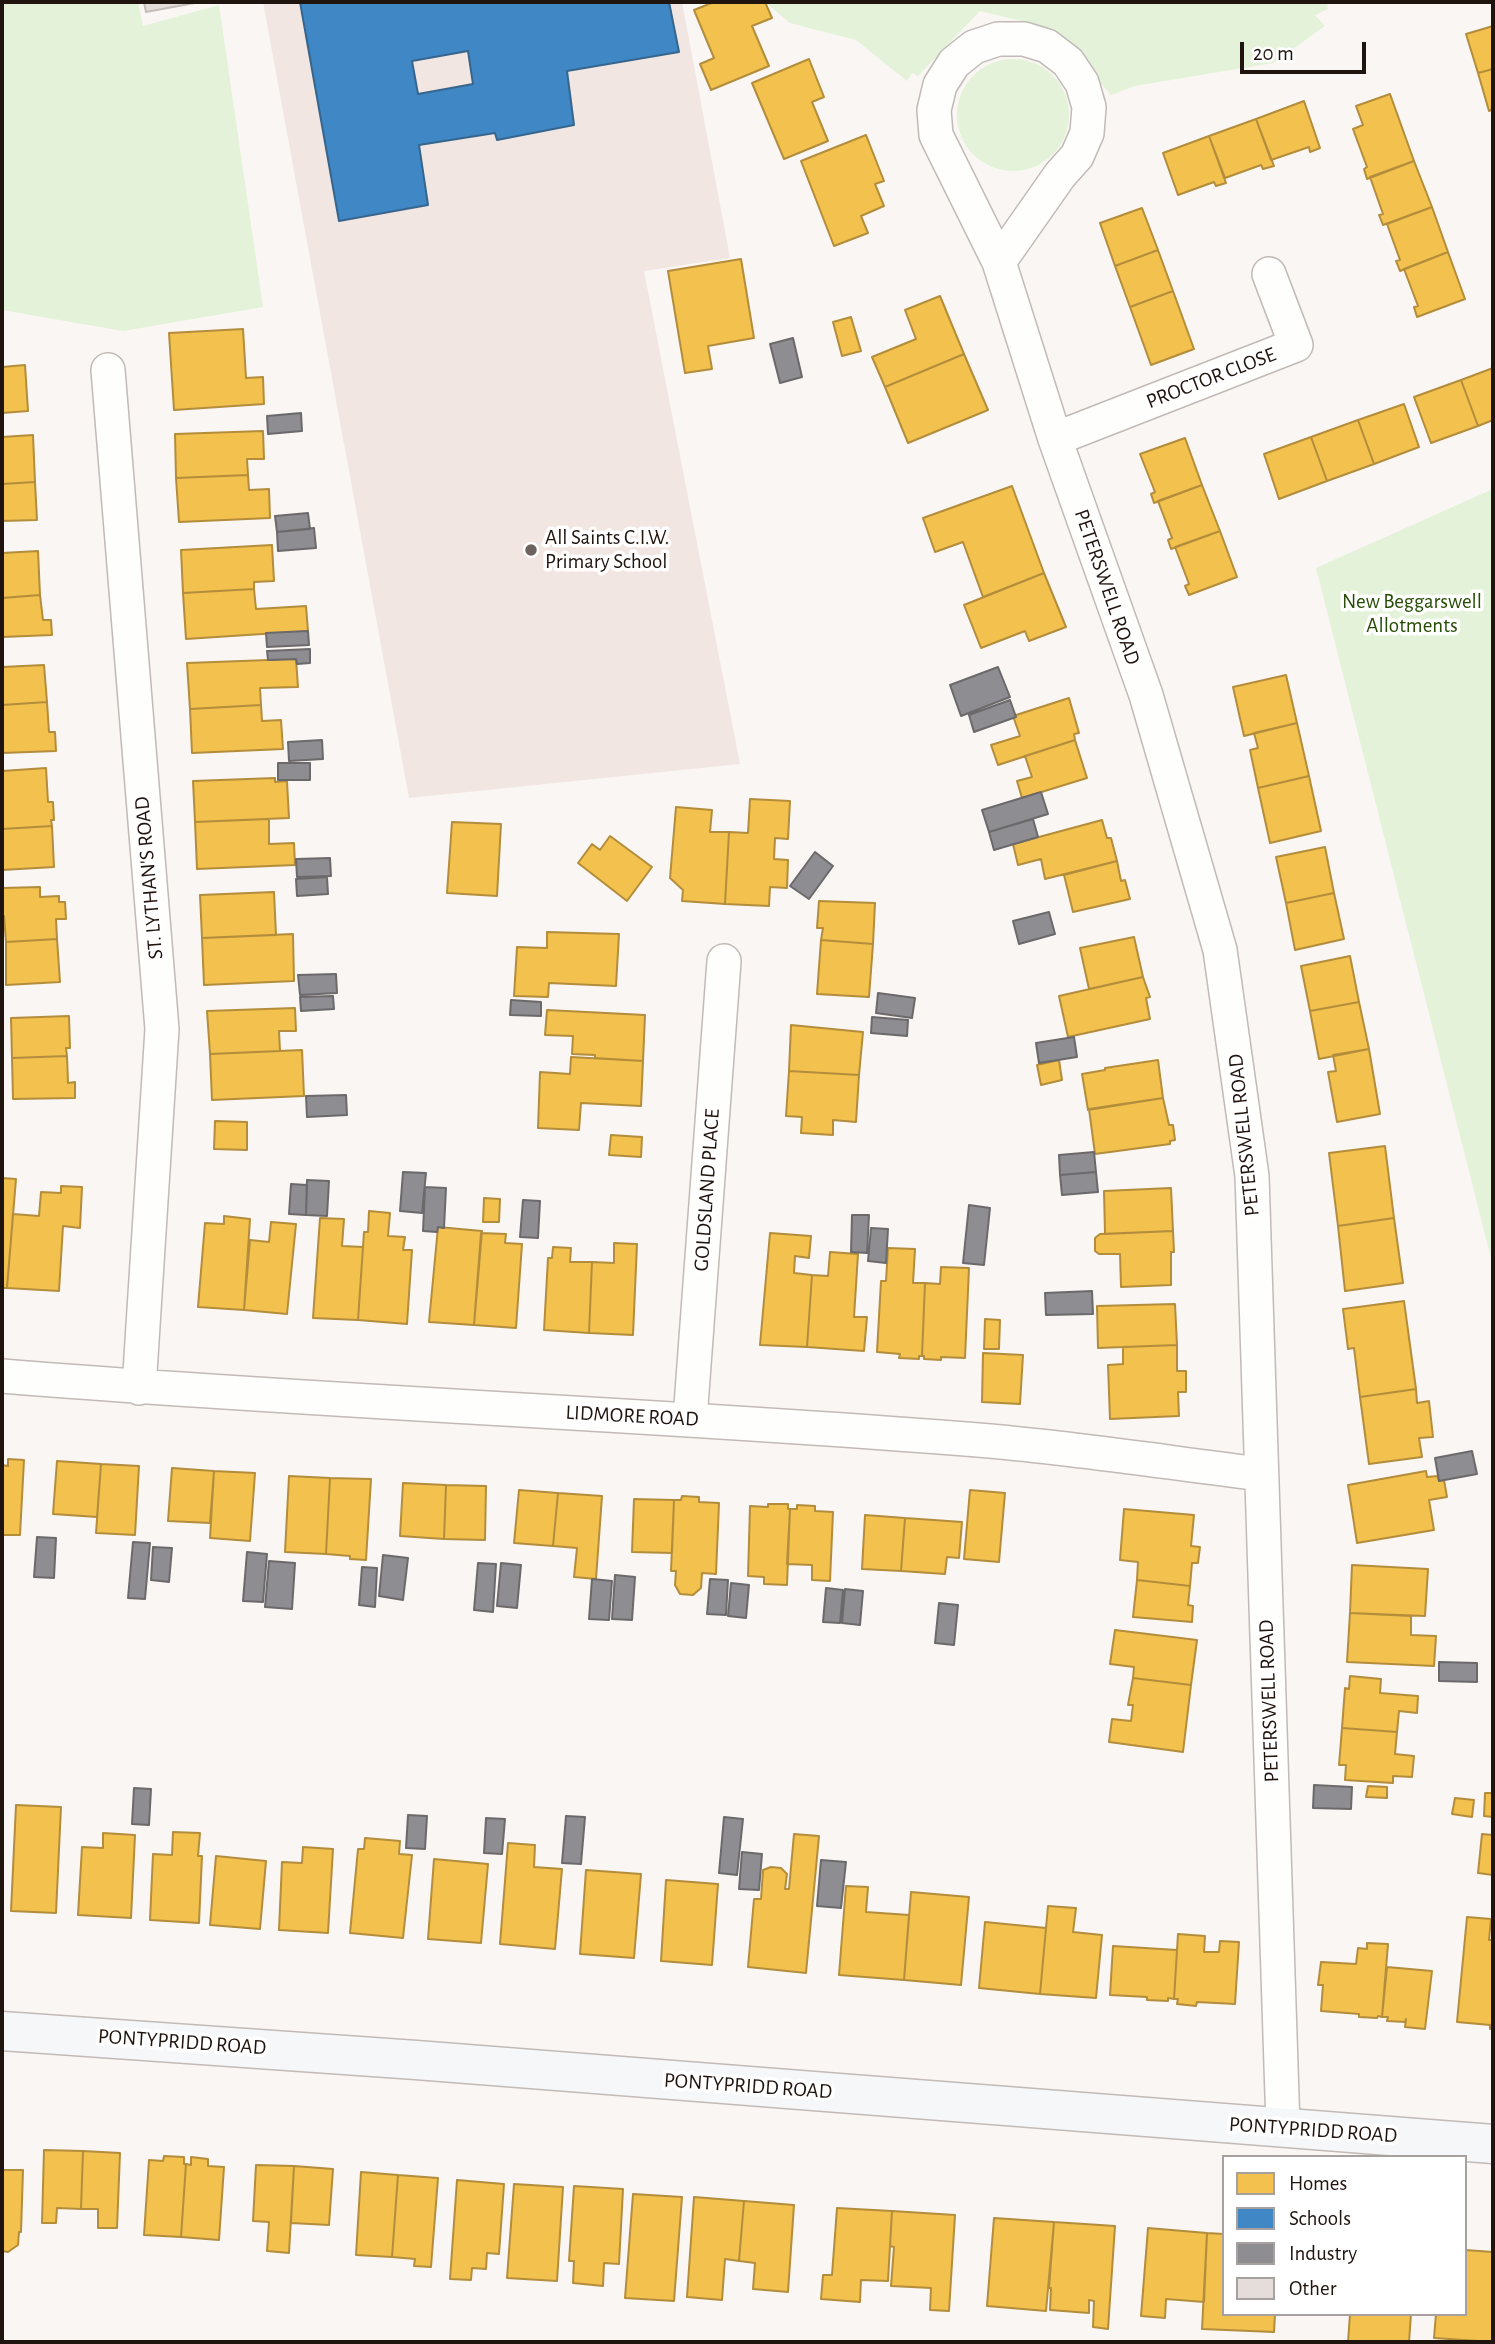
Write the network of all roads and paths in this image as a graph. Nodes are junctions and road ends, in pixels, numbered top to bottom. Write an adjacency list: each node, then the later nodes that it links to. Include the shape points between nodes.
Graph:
1 (999, 262): 1 (street, PETERSWELL ROAD, via 936,135 934,110 940,85 954,63 974,47 998,39 1024,39 1047,46 1068,62 1082,83 1089,107 1087,133 1077,156); 4 (street, PETERSWELL ROAD)
2 (1269, 274): 4 (street, PROCTOR CLOSE, via 1296,345)
3 (108, 370): 7 (street, ST. LYTHAN'S ROAD, via 162,1029)
4 (1055, 439): 9 (street, PETERSWELL ROAD, via 1146,695 1220,950 1252,1176)
5 (724, 961): 8 (street, GOLDSLAND PLACE)
6 (2, 1376): 7 (street, LIDMORE ROAD)
7 (139, 1388): 8 (street, LIDMORE ROAD)
8 (690, 1419): 9 (street, LIDMORE ROAD, via 995,1441)
9 (1261, 1474): 11 (street, PETERSWELL ROAD)
10 (2, 2031): 11 (main road, PONTYPRIDD ROAD)
11 (1283, 2127): 12 (main road, PONTYPRIDD ROAD)
12 (1493, 2144)

